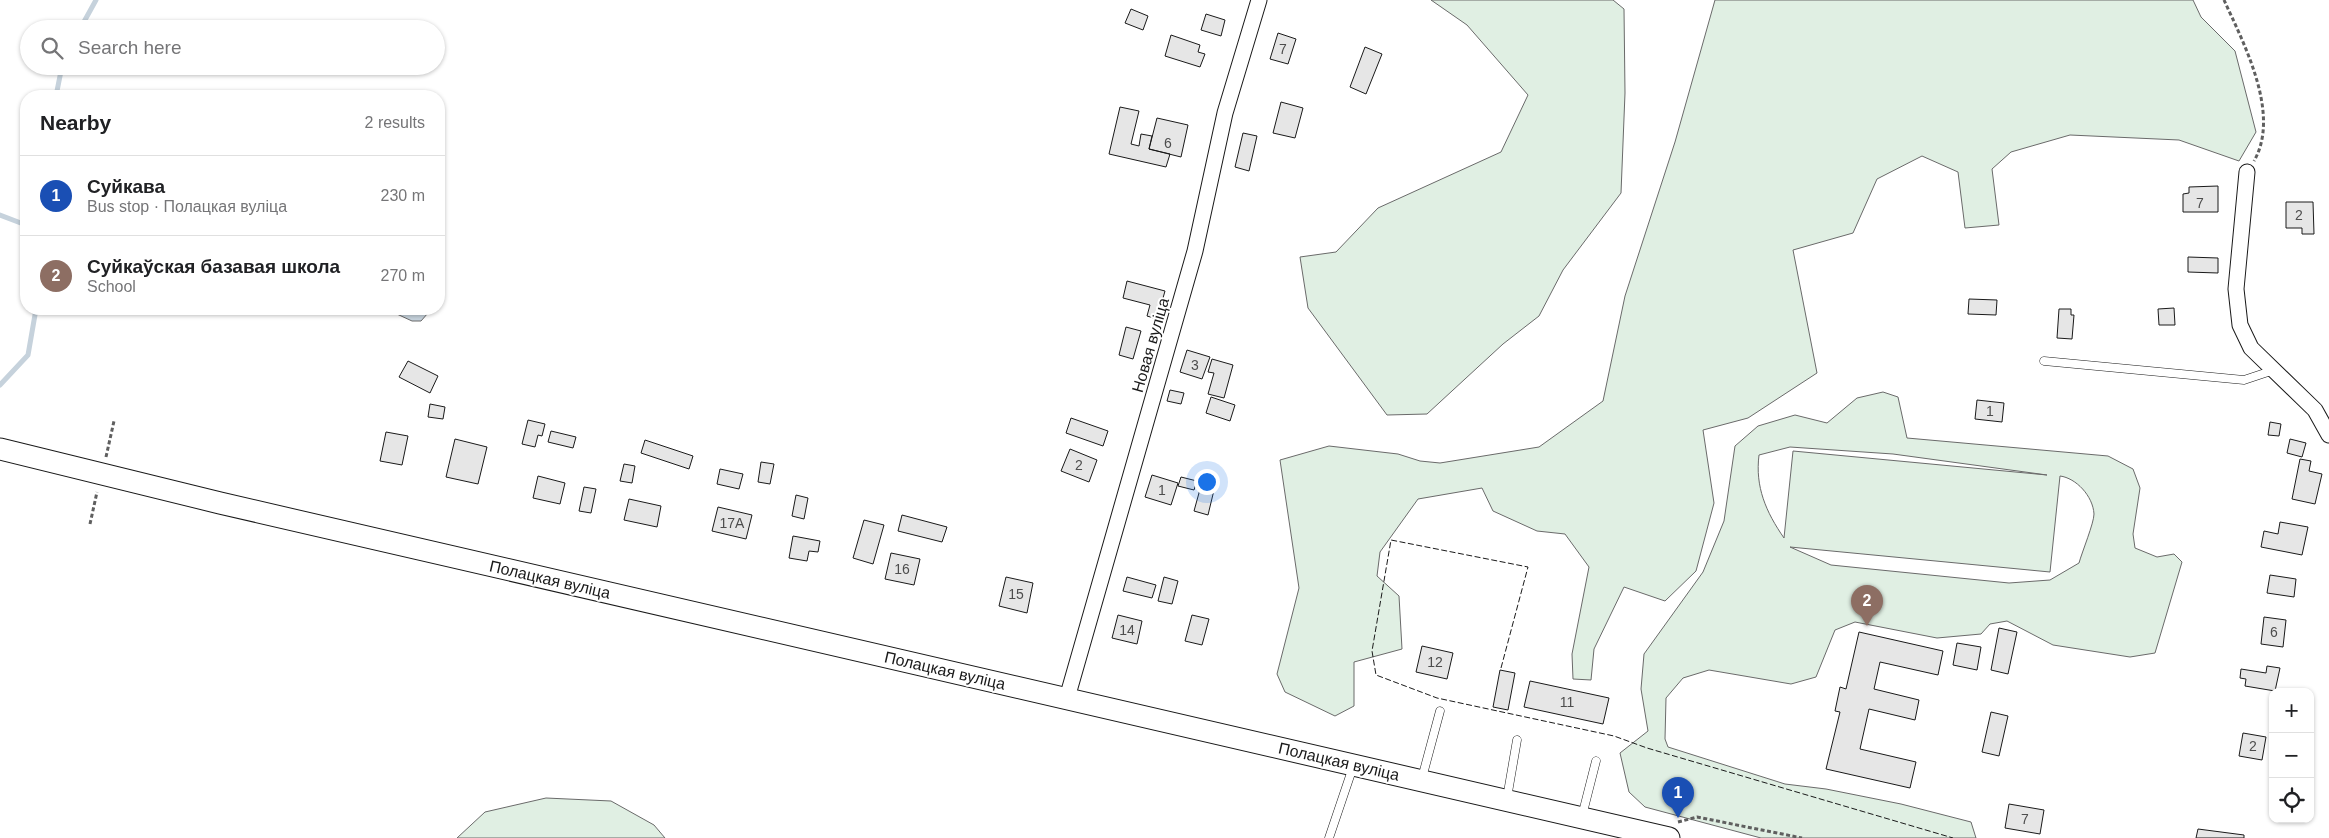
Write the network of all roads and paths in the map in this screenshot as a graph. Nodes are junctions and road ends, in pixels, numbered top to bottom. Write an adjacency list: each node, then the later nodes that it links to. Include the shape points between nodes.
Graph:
1 (1259, 0): 8 (street, Новая вуліца, via 1225,113 1194,251)
2 (2224, 0): 3 (path, via 2252,61 2264,116 2260,150)
3 (2247, 172): 5 (street, via 2236,289 2240,325 2251,348)
4 (2044, 361): 5 (lane, via 2244,380)
5 (2274, 370): 6 (street, via 2315,410)
6 (2329, 435)
7 (0, 449): 8 (main road, Полацкая вуліца, via 220,503)
8 (1067, 698): 12 (main road, Полацкая вуліца)
9 (1440, 711): 13 (lane)
10 (1517, 740): 14 (lane)
11 (1596, 761): 15 (lane)
12 (1354, 765): 13 (main road, Полацкая вуліца); 17 (lane)
13 (1421, 780): 14 (main road, Полацкая вуліца)
14 (1506, 800): 15 (main road, Полацкая вуліца)
15 (1582, 818): 16 (main road, Полацкая вуліца)
16 (1671, 830): 18 (path, via 1697,817)
17 (1329, 838)
18 (1802, 838)

